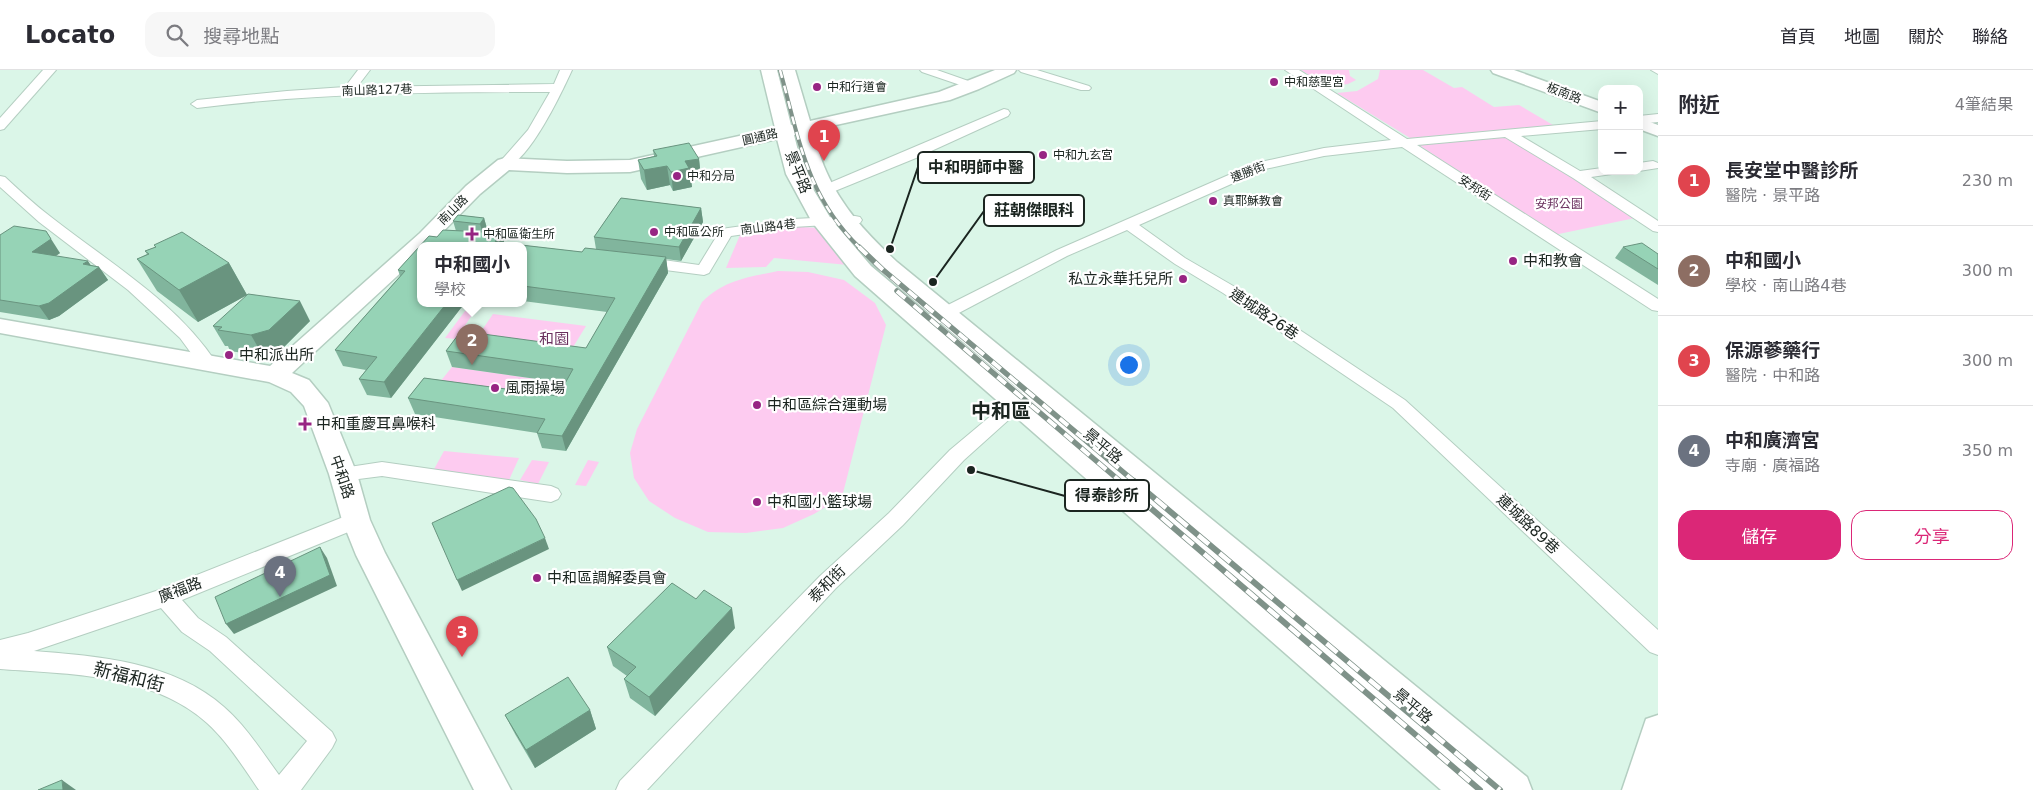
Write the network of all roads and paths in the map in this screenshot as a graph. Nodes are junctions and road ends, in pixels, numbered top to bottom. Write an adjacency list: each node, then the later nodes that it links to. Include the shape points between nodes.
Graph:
1 (50, 70): 22 (street)
2 (364, 70): 14 (street)
3 (566, 70): 12 (street, 南山路)
4 (769, 70): 23 (main road, 景平路)
5 (788, 70): 23 (main road, 景平路)
6 (926, 70): 11 (street)
7 (1008, 70): 11 (main road, 圓通路)
8 (1025, 70): 13 (street)
9 (1291, 70): 26 (street, 安邦街)
10 (1498, 70): 16 (main road, 板南路)
11 (973, 86): 23 (main road, 圓通路, via 944,96)
12 (558, 88): 14 (street, 南山路127巷); 27 (street, 南山路, via 525,142)
13 (1085, 88)
14 (348, 90): 15 (street, 南山路127巷)
15 (197, 104)
16 (1598, 107)
17 (1004, 113): 33 (street)
18 (1658, 118): 19 (street)
19 (1643, 120)
20 (1643, 123): 24 (main road)
21 (1598, 125): 25 (street, 連勝街)
22 (0, 126)
23 (793, 130): 27 (main road, 圓通路, via 630,166); 33 (main road, 景平路); 36 (main road, 景平路, via 795,174)
24 (1658, 131)
25 (1507, 133): 26 (street, 連勝街); 31 (street)
26 (1404, 142): 37 (street, 連勝街, via 1324,152 1261,166); 42 (street, 安邦街)
27 (505, 164): 39 (street, 南山路, via 473,190)
28 (1654, 165): 29 (street)
29 (1643, 166)
30 (1598, 172): 31 (street)
31 (1578, 175): 34 (street)
32 (0, 180): 46 (street, via 44,219 134,287 186,334)
33 (825, 190): 35 (main road, 景平路)
34 (1651, 218): 38 (street)
35 (850, 220): 36 (street, 南山路4巷); 43 (main road, 景平路, via 864,243)
36 (822, 222): 41 (street, 南山路4巷, via 726,232 704,270); 44 (main road, 景平路, via 863,271)
37 (1129, 224): 43 (street, 連勝街, via 1062,253); 49 (street, 連城路26巷)
38 (1658, 228)
39 (432, 242)
40 (417, 255): 47 (street, 南山路)
41 (627, 260)
42 (1658, 306)
43 (945, 313): 44 (street, 連勝街); 48 (main road, 景平路)
44 (924, 323): 48 (main road, 景平路)
45 (0, 326): 46 (main road, 中和路)
46 (208, 364): 47 (main road, 中和路)
47 (275, 375): 50 (main road, 中和路, via 300,386 315,403)
48 (1026, 397): 61 (street, 泰和街, via 957,455 896,519 828,582); 62 (main road, 景平路); 63 (main road, 景平路)
49 (1399, 404): 54 (street, 連城路89巷)
50 (343, 474): 51 (street, via 382,469); 52 (main road, 中和路)
51 (551, 494)
52 (356, 520): 53 (street, 廣福路); 60 (main road, 中和路)
53 (165, 596): 55 (street, 廣福路); 59 (street, via 190,625 218,644 323,740)
54 (1658, 645)
55 (0, 650)
56 (0, 659): 58 (street, 新福和街, via 108,669 168,686 206,707 238,738)
57 (1658, 730): 64 (main road)
58 (274, 790)
59 (283, 790)
60 (493, 790)
61 (629, 790)
62 (1468, 790)
63 (1514, 790)
64 (1640, 790)

